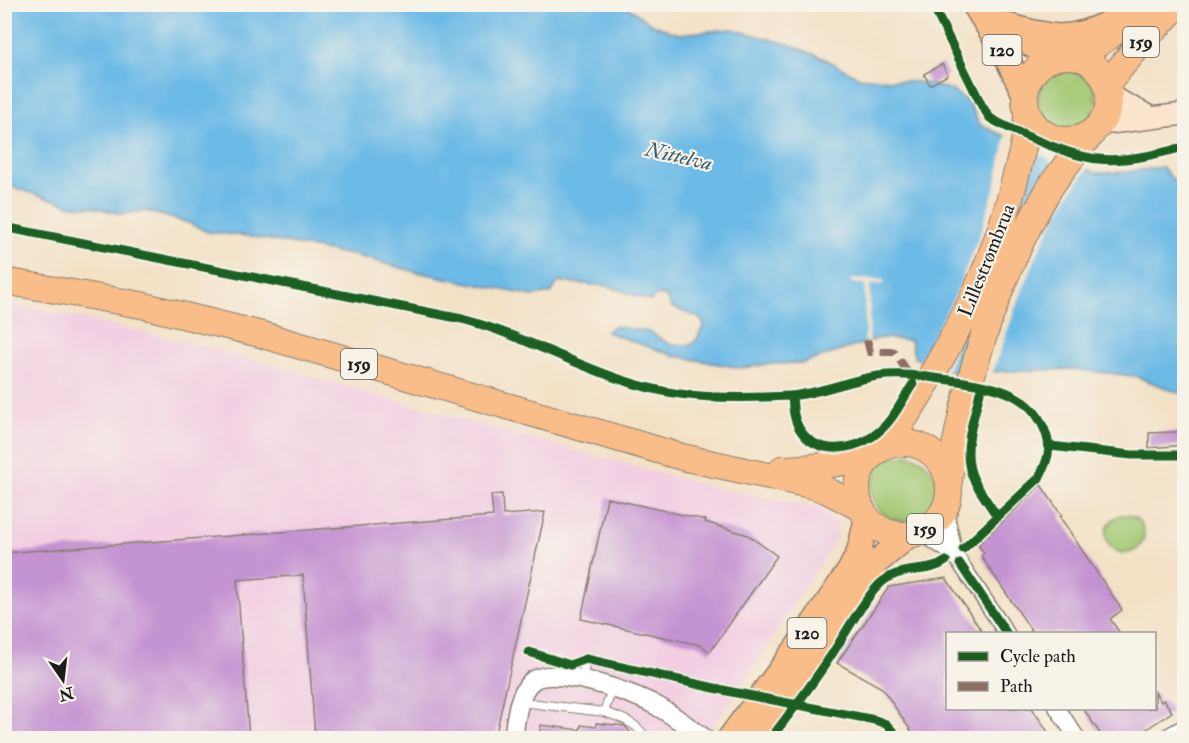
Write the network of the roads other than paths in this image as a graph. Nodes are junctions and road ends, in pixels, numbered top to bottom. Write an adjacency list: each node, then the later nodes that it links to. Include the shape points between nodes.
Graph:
1 (1179, 4): 6 (highway, 159, via 1137,47)
2 (1147, 5): 4 (main road, via 1070,36 1042,34); 5 (highway, 159, via 1110,36)
3 (975, 6): 4 (main road, 120); 7 (main road, 120, via 1005,54)
4 (998, 23): 5 (main road, 120, via 1023,41)
5 (1065, 58): 6 (highway, 159, via 1097,67); 7 (highway, 159, via 1037,69 1031,77)
6 (1108, 89): 9 (main road); 10 (highway, 159, via 1107,112)
7 (1026, 112): 10 (highway, via 1043,134 1053,138 1072,141); 14 (highway, Lillestrømbrua / 159, via 1008,208 986,270 927,386)
8 (1185, 114): 9 (main road)
9 (1152, 118): 10 (main road)
10 (1090, 136): 16 (highway, Lillestrømbrua / 159, via 1050,188 995,306 967,391)
11 (4, 281): 13 (highway, 159)
12 (4, 289): 13 (highway)
13 (79, 294): 15 (highway, 159, via 262,335 610,437)
14 (879, 450): 15 (highway, 159, via 825,466); 16 (highway, 159, via 904,442 926,448 943,464); 18 (highway, 159, via 862,469 858,480)
15 (758, 472): 18 (highway, 159, via 826,490)
16 (949, 481): 17 (highway, 159)
17 (945, 509): 19 (highway, 159, via 935,523); 20 (street)
18 (864, 513): 19 (highway, 159, via 886,532); 32 (main road, 120, via 859,552 850,570)
19 (914, 533): 20 (street); 33 (main road, 120, via 864,578)
20 (955, 555): 21 (street)
21 (1006, 632)
22 (586, 659): 23 (lane)
23 (582, 680): 24 (street); 25 (street, via 558,675 537,678 525,689)
24 (612, 688): 27 (lane); 31 (street, via 654,704)
25 (521, 702): 27 (lane); 29 (street)
26 (1059, 710): 34 (street)
27 (604, 712): 30 (lane, via 629,721)
28 (1185, 727): 35 (street)
29 (513, 738)
30 (646, 738)
31 (704, 738)
32 (730, 738)
33 (753, 738)
34 (1077, 738)
35 (1166, 738)

